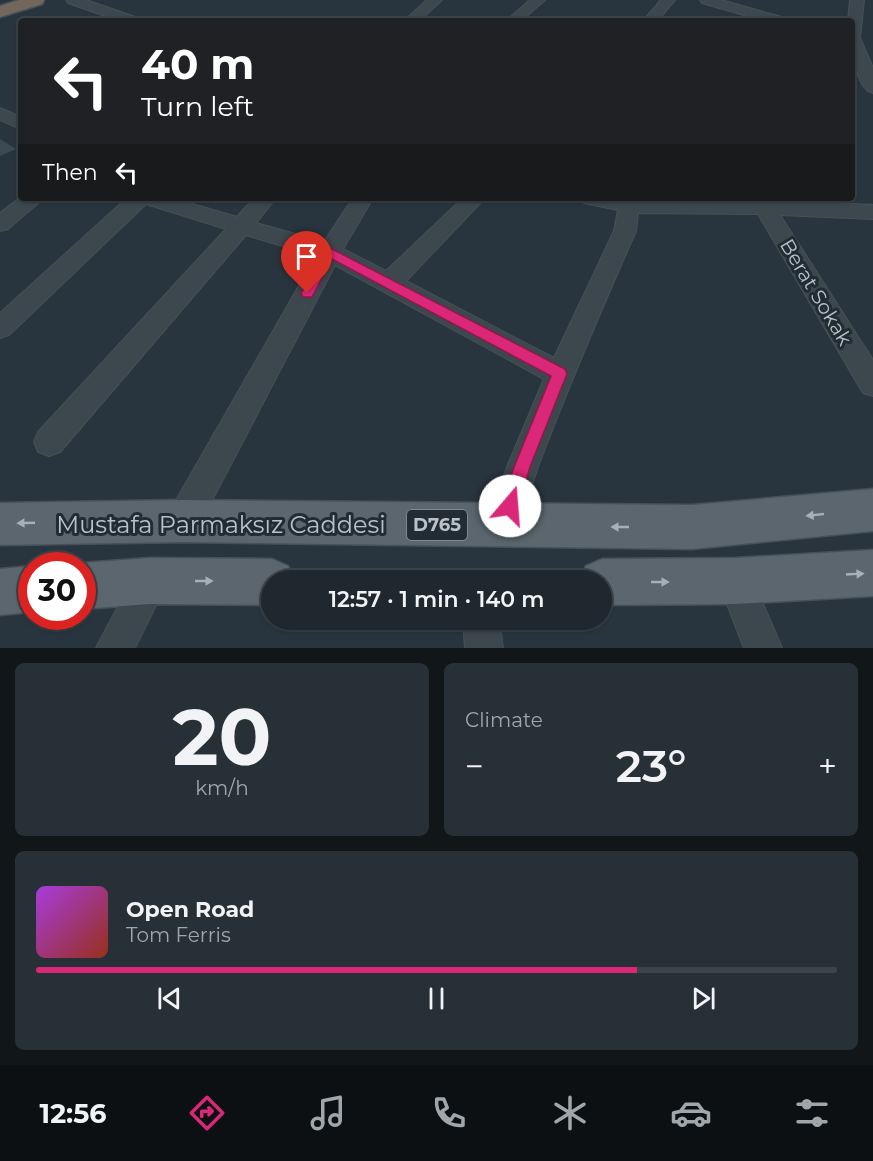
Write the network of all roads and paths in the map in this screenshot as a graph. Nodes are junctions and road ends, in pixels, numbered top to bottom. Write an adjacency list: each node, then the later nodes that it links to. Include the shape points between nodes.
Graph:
1 (36, 0): 9 (highway)
2 (73, 0): 10 (street)
3 (435, 0): 11 (street)
4 (538, 0): 12 (street)
5 (668, 0): 13 (street)
6 (707, 0): 8 (street)
7 (857, 0): 15 (street)
8 (754, 11): 14 (street)
9 (0, 12)
10 (124, 18)
11 (414, 18)
12 (517, 18)
13 (653, 18)
14 (772, 18)
15 (855, 19)
16 (855, 38): 17 (street)
17 (873, 41)
18 (855, 43): 19 (street)
19 (873, 88)
20 (0, 112): 21 (street)
21 (18, 122)
22 (30, 201): 31 (street)
23 (137, 201): 35 (street)
24 (158, 201): 32 (street)
25 (263, 201): 32 (street)
26 (361, 201): 33 (street)
27 (472, 201): 34 (street)
28 (630, 202): 29 (street); 36 (street, via 625,231)
29 (763, 202): 30 (street); 37 (street, Berat Sokak)
30 (873, 212)
31 (0, 224)
32 (242, 226): 33 (street); 38 (street)
33 (330, 252): 34 (street); 40 (street)
34 (388, 284): 36 (street)
35 (0, 327)
36 (560, 374): 42 (street)
37 (873, 384)
38 (49, 442)
39 (873, 510): 42 (main road, Mustafa Parmaksız Caddesi / D765, one-way to 42, via 692,528)
40 (183, 521): 41 (main road, Mustafa Parmaksız Caddesi / D765, one-way to 41); 42 (main road, Mustafa Parmaksız Caddesi / D765)
41 (0, 524)
42 (503, 526)
43 (873, 573): 45 (main road, one-way to 43)
44 (150, 580): 46 (main road, one-way to 46); 48 (main road); 52 (street)
45 (736, 581): 47 (main road, one-way to 45); 54 (street)
46 (261, 582)
47 (612, 582)
48 (96, 584)
49 (18, 590): 50 (main road)
50 (0, 592)
51 (483, 630): 53 (street)
52 (115, 648)
53 (484, 648)
54 (763, 648)

